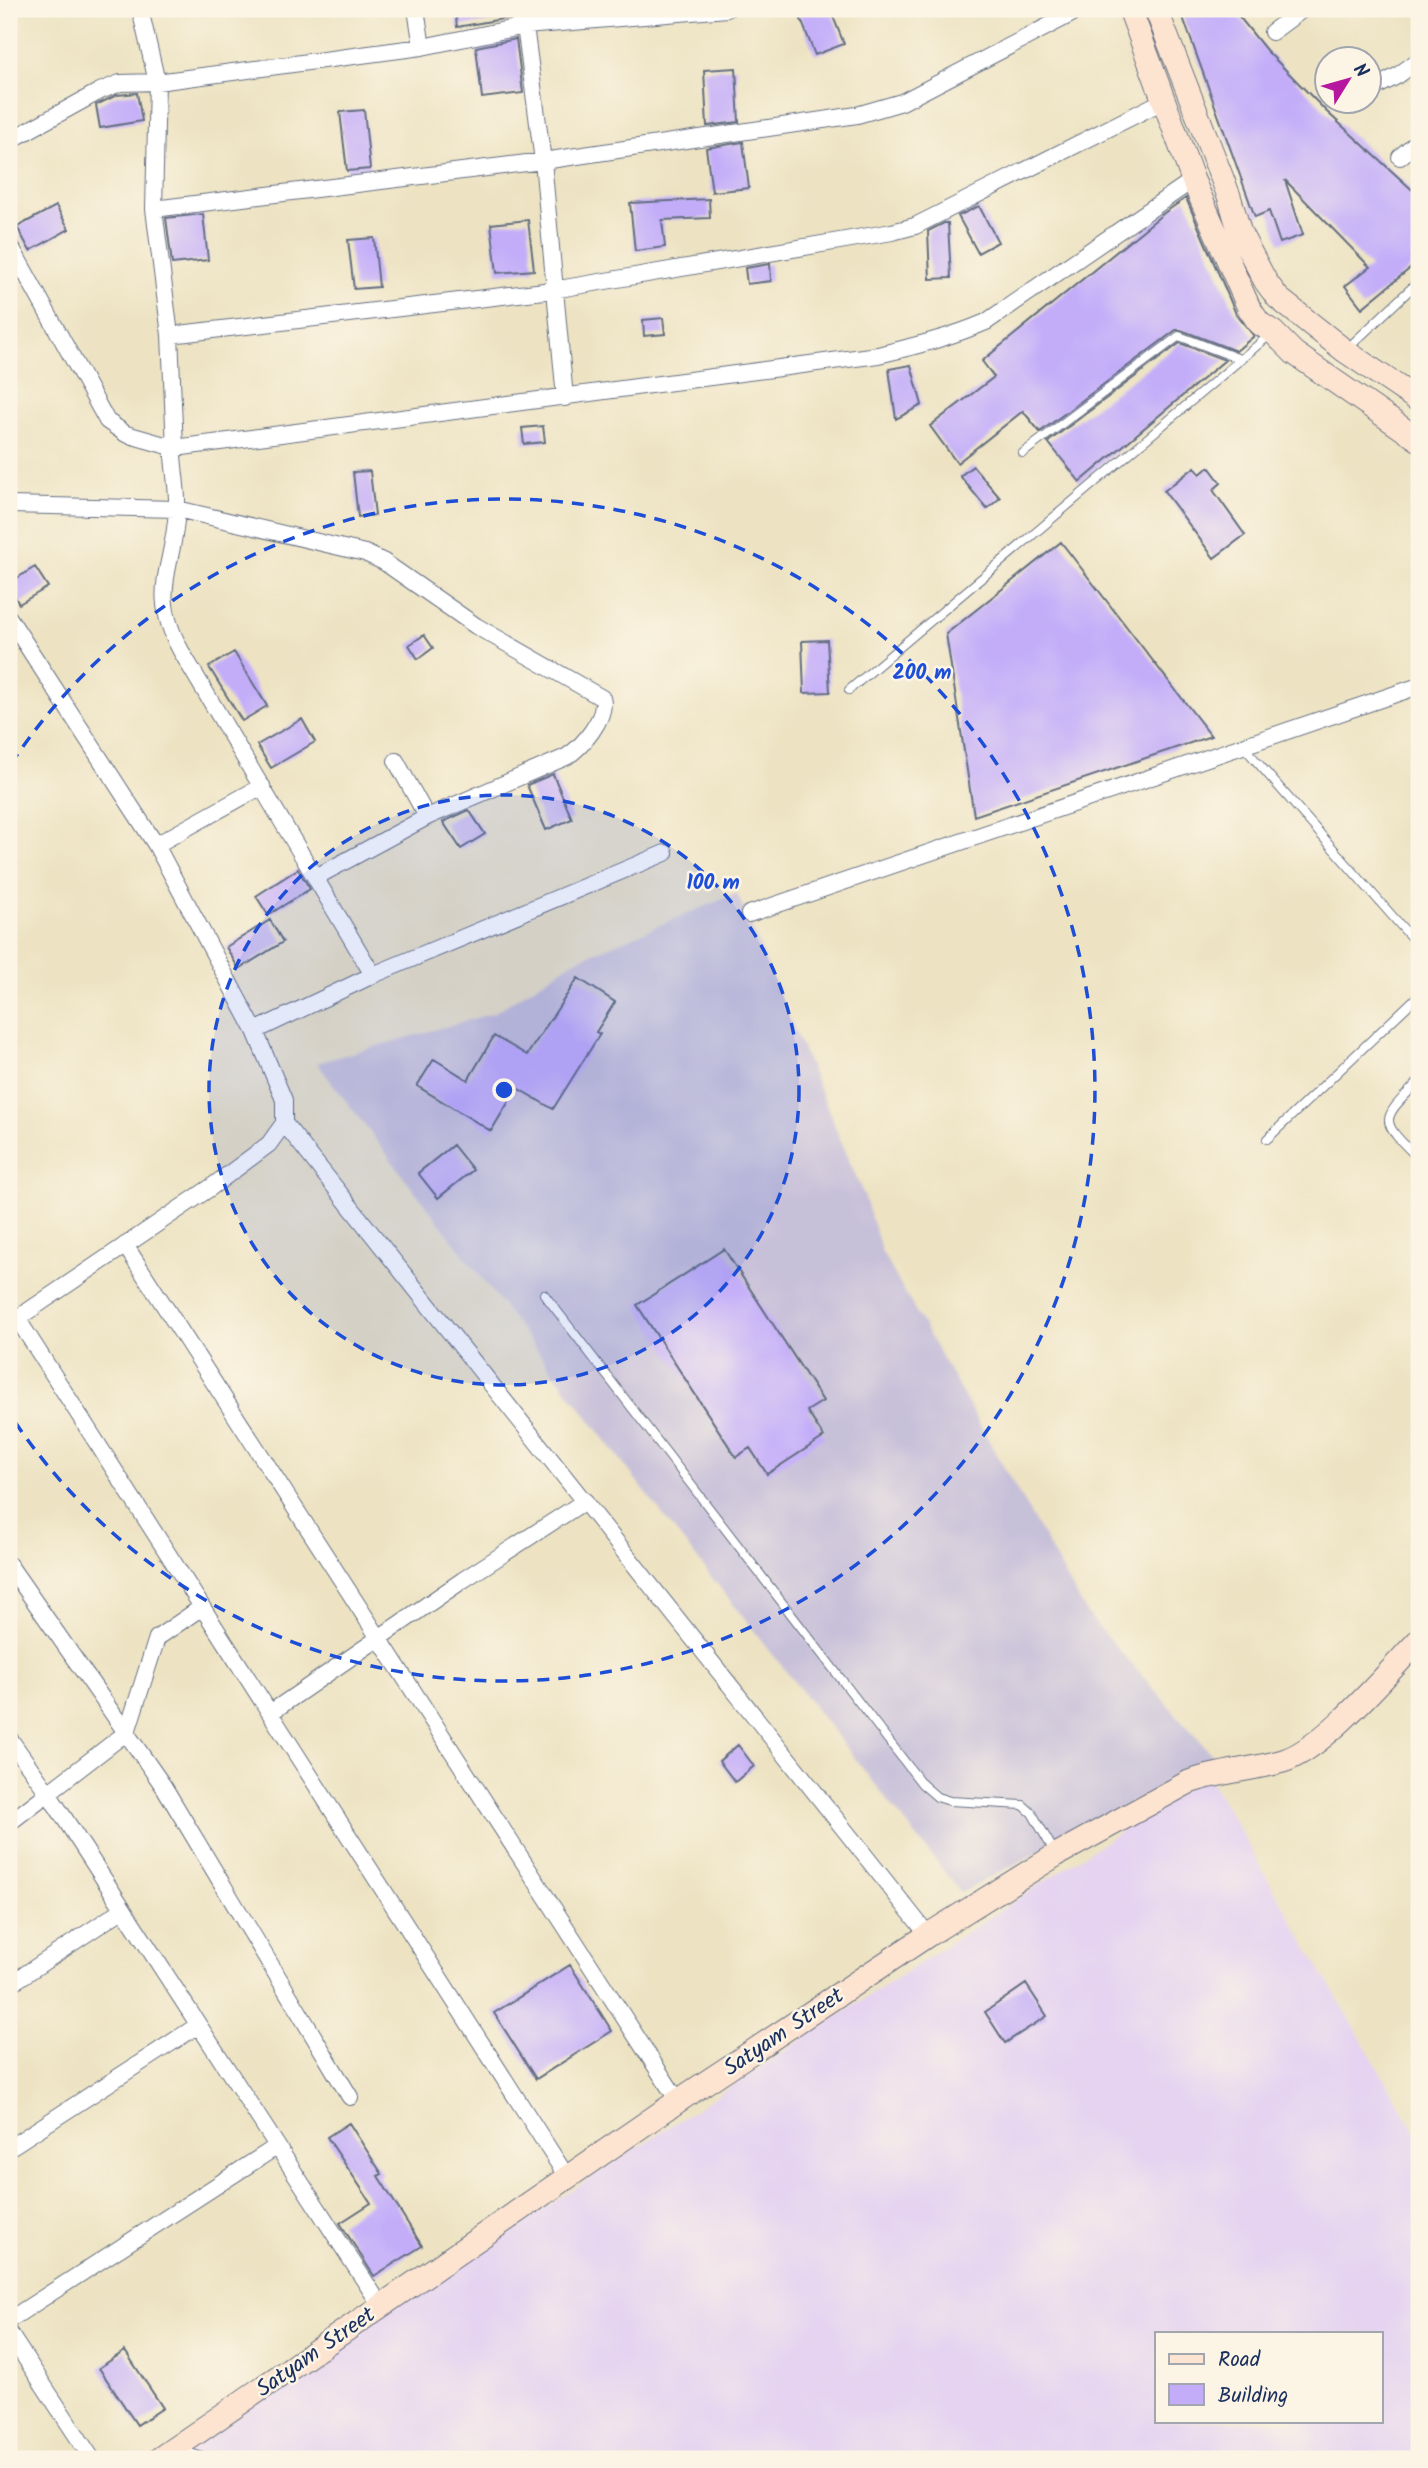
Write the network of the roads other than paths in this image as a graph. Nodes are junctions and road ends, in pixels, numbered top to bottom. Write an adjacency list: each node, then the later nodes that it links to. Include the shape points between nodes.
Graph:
1 (140, 9): 12 (street)
2 (416, 9): 10 (street)
3 (727, 9): 8 (street)
4 (1081, 9): 18 (street, via 881,110)
5 (1130, 9): 14 (street)
6 (1156, 9): 24 (street, via 1240,233 1266,282)
7 (1303, 9): 9 (street)
8 (525, 26): 10 (street); 18 (street)
9 (1272, 32)
10 (422, 47): 12 (street)
11 (1419, 60): 13 (street)
12 (157, 82): 16 (street, via 120,83); 20 (street)
13 (1382, 84)
14 (1163, 101): 19 (street); 23 (street, via 915,226)
15 (1419, 140): 17 (street)
16 (9, 141)
17 (1400, 158)
18 (542, 161): 20 (street); 23 (street)
19 (1193, 180): 25 (street, via 1249,308 1259,323); 29 (street, via 1009,307 961,332 878,355)
20 (154, 209): 26 (street)
21 (9, 243): 32 (street, via 107,421 126,434)
22 (1419, 281): 27 (lane)
23 (553, 290): 26 (street); 29 (street)
24 (1297, 312): 25 (street); 27 (street)
25 (1273, 331): 28 (lane); 31 (street, via 1318,372)
26 (170, 335): 32 (street)
27 (1345, 351): 30 (street)
28 (1240, 359): 33 (lane, via 1179,336); 38 (lane)
29 (565, 398): 32 (street)
30 (1419, 401)
31 (1419, 440)
32 (175, 448): 35 (street)
33 (1023, 453)
34 (9, 505): 35 (street)
35 (177, 509): 41 (street, via 164,610 176,642); 42 (street, via 365,553 476,626 602,698 603,710 574,752)
36 (9, 618): 43 (street)
37 (1419, 686): 39 (street)
38 (849, 690)
39 (1243, 746): 46 (street); 47 (lane)
40 (396, 761): 42 (street)
41 (262, 786): 43 (street); 45 (street)
42 (428, 817): 45 (street)
43 (156, 845): 50 (street)
44 (666, 853): 48 (street)
45 (316, 877): 48 (street)
46 (749, 914)
47 (1416, 943)
48 (373, 975): 50 (street)
49 (1419, 995): 53 (lane)
50 (255, 1031): 52 (street, via 284,1100)
51 (1419, 1081): 54 (lane, via 1390,1111 1388,1121 1393,1134)
52 (284, 1123): 55 (street, via 269,1144); 58 (street)
53 (1267, 1139)
54 (1419, 1159)
55 (125, 1245): 57 (street); 61 (street)
56 (544, 1294): 68 (lane, via 922,1784 950,1801 1023,1805)
57 (13, 1321): 60 (street)
58 (584, 1501): 61 (street); 70 (street)
59 (9, 1564): 64 (street)
60 (202, 1607): 63 (street); 64 (street, via 157,1638)
61 (379, 1638): 63 (street); 74 (street)
62 (1419, 1640): 68 (street, Satyam Street, via 1329,1732 1286,1760 1189,1782)
63 (270, 1713): 77 (street)
64 (127, 1732): 66 (street); 73 (street)
65 (9, 1738): 66 (street)
66 (48, 1793): 67 (street); 69 (street)
67 (9, 1823)
68 (1056, 1856): 70 (street, Satyam Street)
69 (122, 1910): 71 (street); 72 (street)
70 (929, 1935): 74 (street, Satyam Street)
71 (9, 1985)
72 (197, 2026): 75 (street); 76 (street)
73 (350, 2097)
74 (678, 2101): 77 (street, Satyam Street)
75 (276, 2147): 78 (street); 79 (street)
76 (9, 2148)
77 (567, 2177): 78 (street, Satyam Street)
78 (381, 2305): 81 (street, Satyam Street)
79 (9, 2320)
80 (9, 2333): 82 (street)
81 (164, 2456): 83 (lane, via 190,2453)
82 (92, 2459)
83 (209, 2459)

